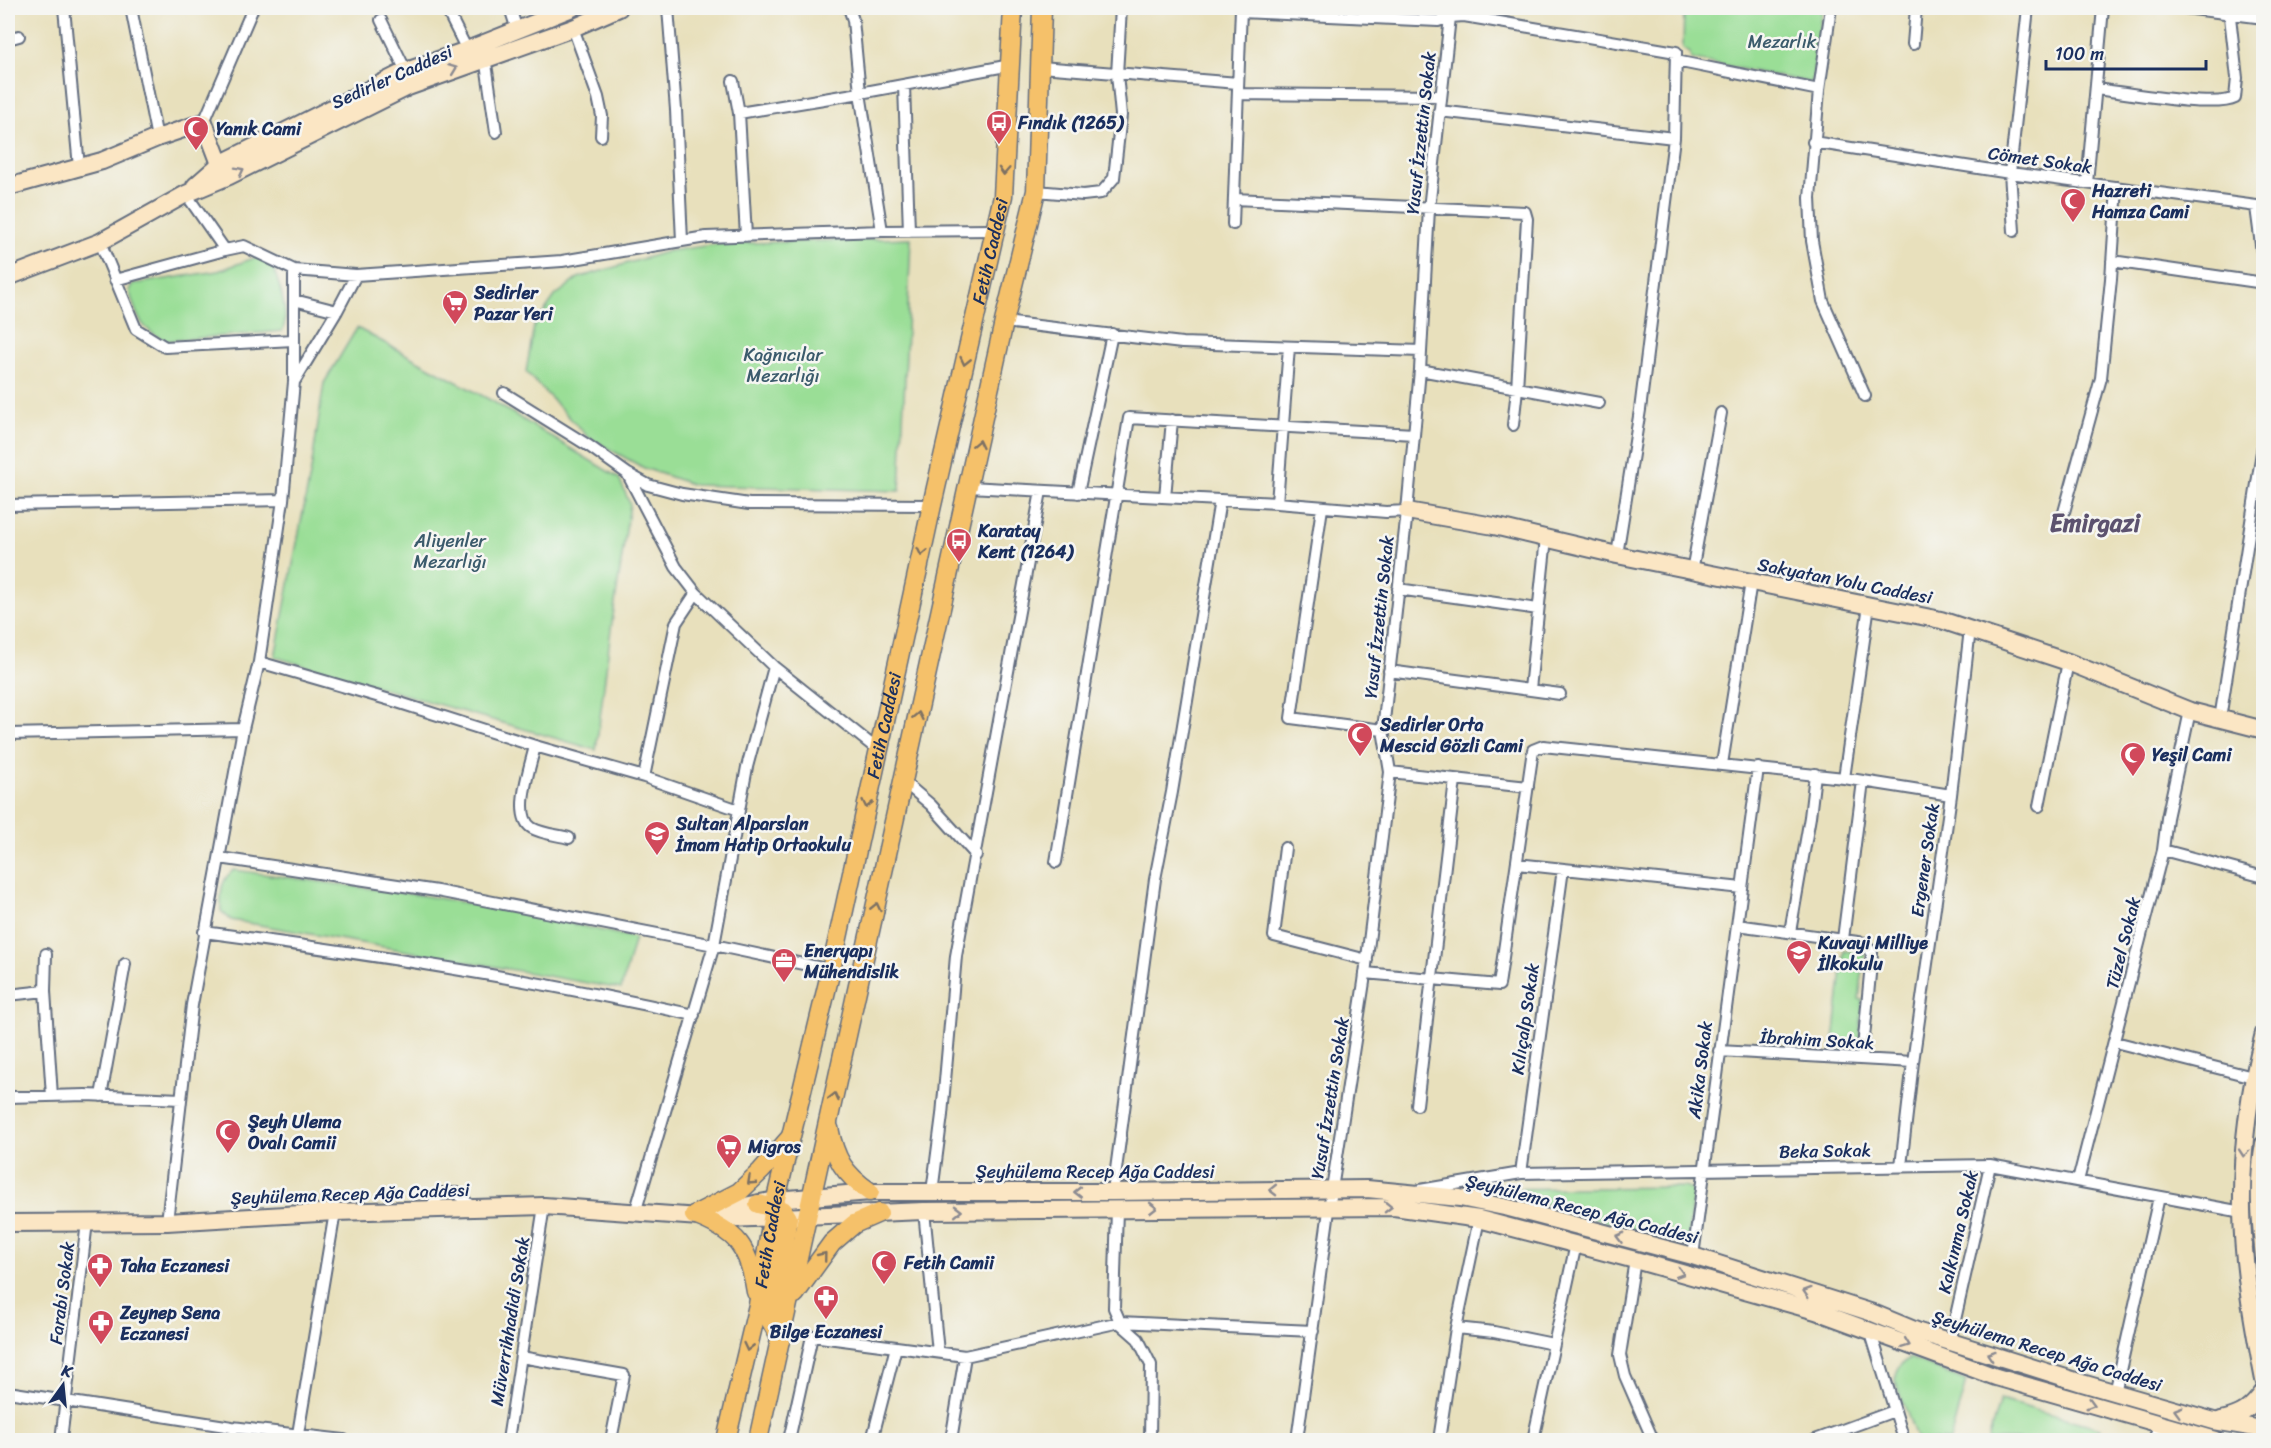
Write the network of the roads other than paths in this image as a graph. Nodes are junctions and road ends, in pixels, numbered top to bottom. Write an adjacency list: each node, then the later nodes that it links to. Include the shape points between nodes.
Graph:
1 (64, 8): 49 (street)
2 (131, 8): 45 (street)
3 (253, 8): 42 (street)
4 (446, 8): 26 (street)
5 (510, 8): 24 (street)
6 (572, 8): 24 (street, Sedirler Caddesi)
7 (619, 8): 23 (street, Sedirler Caddesi)
8 (668, 8): 65 (street)
9 (849, 8): 38 (street)
10 (1013, 8): 29 (main road, Fetih Caddesi)
11 (1042, 8): 30 (main road, Fetih Caddesi)
12 (1121, 8): 32 (street)
13 (1831, 8): 37 (street)
14 (1916, 8): 25 (street)
15 (2028, 8): 50 (street)
16 (2103, 8): 36 (street)
17 (2185, 8): 19 (street)
18 (1241, 10): 20 (street, via 1438,21); 35 (street)
19 (2229, 10): 21 (street); 36 (street, via 2237,78 2235,98 2211,102)
20 (1451, 12): 28 (street, via 1676,52); 39 (street, Yusuf İzzettin Sokak)
21 (2264, 18)
22 (381, 21): 31 (street)
23 (573, 28): 27 (street, Sedirler Caddesi); 44 (street, via 598,97)
24 (517, 30): 26 (street, Sedirler Caddesi)
25 (1913, 44)
26 (467, 50): 31 (street, Sedirler Caddesi)
27 (485, 57): 43 (street); 55 (street, Sedirler Caddesi, one-way to 27, via 408,87)
28 (1676, 61): 37 (street); 46 (street)
29 (1011, 65): 34 (street); 60 (main road, Fetih Caddesi, one-way to 60, via 1003,196)
30 (1041, 67): 32 (street); 54 (main road, Fetih Caddesi)
31 (406, 71): 48 (street, Sedirler Caddesi)
32 (1117, 74): 35 (street); 54 (street, via 1121,115 1114,178 1101,193)
33 (733, 81): 41 (street)
34 (904, 85): 38 (street); 62 (street)
35 (1238, 89): 39 (street); 56 (street)
36 (2096, 89): 51 (street)
37 (1819, 90): 47 (street)
38 (860, 93): 41 (street); 61 (street)
39 (1440, 96): 40 (street, Yusuf İzzettin Sokak)
40 (1439, 111): 46 (street); 58 (street, Yusuf İzzettin Sokak)
41 (739, 113): 64 (street)
42 (204, 122): 45 (street); 48 (street)
43 (496, 132)
44 (601, 136)
45 (157, 138): 49 (street)
46 (1674, 138): 109 (street, via 1640,410)
47 (1813, 142): 50 (street, Cömet Sokak); 86 (street, via 1812,241 1823,300)
48 (219, 164): 55 (street, Sedirler Caddesi)
49 (79, 167): 52 (street)
50 (2010, 172): 51 (street, Cömet Sokak); 63 (street)
51 (2087, 183): 53 (street, Cömet Sokak)
52 (8, 187)
53 (2117, 187): 57 (street, Cömet Sokak); 68 (street)
54 (1036, 191): 77 (main road, Fetih Caddesi)
55 (186, 194): 66 (street, Sedirler Caddesi); 67 (street)
56 (1234, 199): 58 (street); 59 (street)
57 (2260, 207): 69 (street)
58 (1429, 209): 81 (street, Yusuf İzzettin Sokak); 84 (street, via 1525,212)
59 (1233, 224)
60 (995, 230): 62 (street); 104 (main road, Fetih Caddesi, one-way to 104)
61 (882, 231): 62 (street); 64 (street)
62 (909, 231)
63 (2014, 231)
64 (746, 236): 65 (street)
65 (682, 241): 71 (street, via 562,261)
66 (100, 242): 72 (street, Sedirler Caddesi); 73 (street)
67 (225, 250): 70 (street, via 244,246); 73 (street)
68 (2112, 261): 74 (street); 107 (street, via 2101,378)
69 (2264, 268)
70 (294, 270): 71 (street); 75 (street)
71 (356, 275): 76 (street)
72 (8, 277)
73 (116, 280): 79 (street, via 136,329 165,347)
74 (2264, 283)
75 (294, 300): 76 (street); 79 (street)
76 (338, 311): 83 (street)
77 (1004, 322): 78 (street); 95 (main road, Fetih Caddesi, one-way to 77)
78 (1112, 334): 80 (street, via 1182,343); 97 (street)
79 (293, 340): 83 (street)
80 (1289, 348): 81 (street); 91 (street)
81 (1421, 351): 82 (street, Yusuf İzzettin Sokak)
82 (1420, 370): 84 (street); 92 (street, Yusuf İzzettin Sokak)
83 (294, 382): 100 (street)
84 (1518, 389): 87 (street); 90 (street)
85 (504, 393): 94 (street)
86 (1864, 396)
87 (1599, 403)
88 (1720, 413): 110 (street)
89 (1172, 420): 91 (street); 98 (street, via 1129,418); 99 (street)
90 (1513, 425)
91 (1283, 426): 92 (street); 102 (street)
92 (1414, 434): 106 (street, Yusuf İzzettin Sokak)
93 (2264, 439): 124 (street)
94 (628, 474): 104 (street, via 648,485 682,494 749,504); 113 (street, via 676,567)
95 (969, 487): 96 (street); 139 (main road, Fetih Caddesi, one-way to 95)
96 (1041, 491): 97 (street); 147 (street)
97 (1078, 493): 98 (street)
98 (1116, 495): 99 (street); 149 (street)
99 (1165, 497): 101 (street)
100 (283, 500): 103 (street); 117 (street)
101 (1220, 500): 102 (street); 194 (street, via 1155,879)
102 (1277, 503): 105 (street)
103 (8, 505)
104 (932, 505): 130 (main road, Fetih Caddesi, one-way to 130)
105 (1322, 508): 106 (street); 126 (street, via 1291,718)
106 (1407, 511): 108 (street, Sakyatan Yolu Caddesi); 112 (street, Yusuf İzzettin Sokak)
107 (2061, 523)
108 (1546, 538): 109 (street, Sakyatan Yolu Caddesi); 115 (street)
109 (1617, 555): 110 (street, Sakyatan Yolu Caddesi)
110 (1692, 571): 111 (street, Sakyatan Yolu Caddesi)
111 (1751, 582): 114 (street, Sakyatan Yolu Caddesi); 131 (street)
112 (1398, 589): 115 (street); 120 (street, Yusuf İzzettin Sokak)
113 (696, 593): 119 (street); 135 (street, via 676,622)
114 (1869, 604): 116 (street, Sakyatan Yolu Caddesi); 136 (street)
115 (1538, 609): 121 (street)
116 (1970, 629): 118 (street, Sakyatan Yolu Caddesi); 141 (street, Ergener Sokak)
117 (259, 662): 125 (street); 129 (street)
118 (2068, 662): 123 (street, Sakyatan Yolu Caddesi); 142 (street)
119 (774, 667): 130 (street); 143 (street)
120 (1389, 671): 121 (street); 126 (street, Yusuf İzzettin Sokak)
121 (1530, 689): 122 (street)
122 (1560, 694)
123 (2190, 711): 124 (street, Sakyatan Yolu Caddesi); 146 (street, Tüzel Sokak)
124 (2220, 719): 127 (street, Sakyatan Yolu Caddesi)
125 (243, 729): 128 (street); 148 (street)
126 (1383, 730): 133 (street, Yusuf İzzettin Sokak)
127 (2264, 730)
128 (8, 734)
129 (535, 746): 135 (street); 144 (street, via 521,807 526,821 532,828)
130 (878, 750): 162 (main road, Fetih Caddesi, one-way to 162)
131 (1722, 764): 132 (street); 140 (street, via 1543,746 1533,750)
132 (1758, 768): 134 (street); 153 (street, Akika Sokak)
133 (1390, 772): 137 (street); 160 (street, Yusuf İzzettin Sokak)
134 (1815, 774): 136 (street); 156 (street)
135 (644, 777): 143 (street)
136 (1844, 778): 138 (street)
137 (1455, 780): 140 (street); 164 (street)
138 (1863, 781): 141 (street); 157 (street)
139 (904, 782): 147 (street, via 931,805); 180 (main road, Fetih Caddesi, one-way to 139)
140 (1528, 787): 150 (street)
141 (1951, 795): 172 (street, Ergener Sokak)
142 (2039, 806)
143 (739, 810): 158 (street)
144 (569, 838)
145 (1285, 848): 160 (street, via 1274,936)
146 (2163, 850): 152 (street); 169 (street, Tüzel Sokak)
147 (976, 855): 190 (street, via 956,956)
148 (220, 858): 155 (street); 158 (street, via 437,891)
149 (1056, 862)
150 (1517, 864): 151 (street); 164 (street, via 1499,985)
151 (1563, 869): 153 (street); 186 (street, Kılıçalp Sokak)
152 (2264, 877)
153 (1742, 888): 154 (street, Akika Sokak)
154 (1737, 925): 156 (street); 170 (street, Akika Sokak)
155 (204, 932): 167 (street, via 380,956 615,997); 178 (street)
156 (1790, 932): 157 (street)
157 (1843, 939): 171 (street, via 1865,943 1872,953)
158 (714, 945): 162 (street); 167 (street)
159 (46, 954): 165 (street)
160 (1367, 960): 163 (street, Yusuf İzzettin Sokak)
161 (124, 964): 176 (street)
162 (831, 970): 174 (main road, Fetih Caddesi)
163 (1365, 973): 164 (street); 188 (street, Yusuf İzzettin Sokak)
164 (1432, 979): 179 (street)
165 (45, 991): 166 (street); 175 (street)
166 (8, 995)
167 (694, 1015): 202 (street)
168 (2264, 1033): 173 (street)
169 (2115, 1042): 173 (street); 187 (street, Tüzel Sokak)
170 (1719, 1051): 171 (street, İbrahim Sokak); 185 (street, Akika Sokak)
171 (1862, 1059): 172 (street, İbrahim Sokak)
172 (1913, 1062): 184 (street, Ergener Sokak)
173 (2253, 1077): 200 (street, one-way to 200, via 2243,1157)
174 (805, 1079): 181 (main road, Fetih Caddesi); 196 (main road, via 805,1108 789,1187)
175 (52, 1096): 176 (street); 177 (street)
176 (101, 1096): 178 (street)
177 (8, 1097)
178 (181, 1099): 207 (street)
179 (1417, 1104)
180 (828, 1124): 189 (main road, via 841,1165); 192 (main road, Fetih Caddesi)
181 (791, 1137): 196 (main road, Fetih Caddesi); 203 (main road, one-way to 203, via 739,1192)
182 (2264, 1144): 211 (street, via 2259,1209)
183 (1990, 1165): 184 (street, Beka Sokak); 187 (street, Beka Sokak); 220 (street, Kalkınma Sokak)
184 (1901, 1166): 185 (street, Beka Sokak)
185 (1704, 1170): 186 (street, Beka Sokak); 210 (street, Akika Sokak)
186 (1521, 1173): 191 (street, Beka Sokak)
187 (2078, 1181): 193 (street, Beka Sokak)
188 (1332, 1189): 191 (street, Şeyhülema Recep Ağa Caddesi); 194 (street, Şeyhülema Recep Ağa Caddesi, one-way to 194); 197 (street, Yusuf İzzettin Sokak)
189 (870, 1192): 190 (street, Şeyhülema Recep Ağa Caddesi); 192 (street, Şeyhülema Recep Ağa Caddesi)
190 (932, 1192): 194 (street, Şeyhülema Recep Ağa Caddesi, one-way to 190)
191 (1407, 1192): 210 (street, Şeyhülema Recep Ağa Caddesi, one-way to 191, via 1509,1208)
192 (813, 1195): 196 (street, Şeyhülema Recep Ağa Caddesi); 204 (main road, Fetih Caddesi)
193 (2159, 1197): 200 (street, Beka Sokak); 229 (street)
194 (1115, 1200): 197 (street, Şeyhülema Recep Ağa Caddesi, one-way to 197); 198 (street, Şeyhülema Recep Ağa Caddesi, one-way to 194); 215 (street, via 1114,1308)
195 (544, 1206): 199 (street, Şeyhülema Recep Ağa Caddesi); 202 (street, Şeyhülema Recep Ağa Caddesi); 225 (street, Müverrihhadidi Sokak)
196 (776, 1207): 203 (street, Şeyhülema Recep Ağa Caddesi, via 728,1219); 204 (main road, via 793,1207); 214 (main road, Fetih Caddesi); 219 (main road, via 770,1320)
197 (1329, 1208): 205 (street, Şeyhülema Recep Ağa Caddesi, one-way to 205, via 1394,1207); 218 (street, Yusuf İzzettin Sokak)
198 (924, 1211): 201 (street, Şeyhülema Recep Ağa Caddesi); 223 (street)
199 (334, 1212): 207 (street, Şeyhülema Recep Ağa Caddesi); 236 (street)
200 (2242, 1212): 226 (street, via 2248,1284)
201 (879, 1213): 204 (street, Şeyhülema Recep Ağa Caddesi); 213 (main road, one-way to 201, via 832,1243 854,1224)
202 (635, 1214): 203 (street, Şeyhülema Recep Ağa Caddesi)
203 (694, 1215): 214 (main road, via 718,1224 734,1236 747,1256)
204 (808, 1216): 213 (main road, Fetih Caddesi)
205 (1479, 1219): 209 (street, Şeyhülema Recep Ağa Caddesi); 216 (street)
206 (87, 1222): 207 (street, Şeyhülema Recep Ağa Caddesi); 208 (street, Şeyhülema Recep Ağa Caddesi); 230 (street, Farabi Sokak)
207 (167, 1222)
208 (8, 1223)
209 (1576, 1244): 212 (street, Şeyhülema Recep Ağa Caddesi); 221 (street)
210 (1693, 1256): 220 (street, Şeyhülema Recep Ağa Caddesi, one-way to 210, via 1873,1313)
211 (2264, 1257)
212 (1635, 1260): 217 (street, Şeyhülema Recep Ağa Caddesi, one-way to 217); 251 (street, via 1620,1355 1625,1377)
213 (788, 1303): 219 (main road, Fetih Caddesi)
214 (758, 1305): 242 (main road, Fetih Caddesi, one-way to 242)
215 (1120, 1322): 218 (street); 224 (street); 247 (street, via 1138,1339 1151,1365)
216 (1456, 1328): 221 (street); 249 (street)
217 (1870, 1330): 231 (street); 233 (street, Şeyhülema Recep Ağa Caddesi, one-way to 233, via 1996,1377)
218 (1313, 1331): 248 (street, Yusuf İzzettin Sokak)
219 (781, 1339): 243 (main road, Fetih Caddesi)
220 (1950, 1342): 229 (street, Şeyhülema Recep Ağa Caddesi, one-way to 220)
221 (1553, 1344): 250 (street)
222 (896, 1347): 223 (street); 244 (street, via 812,1336); 245 (street)
223 (938, 1352): 224 (street)
224 (965, 1356): 246 (street)
225 (521, 1357): 240 (street, Müverrihhadidi Sokak); 241 (street, via 624,1375)
226 (2264, 1380)
227 (8, 1392): 230 (street)
228 (2264, 1392): 232 (street, via 2238,1416); 235 (street)
229 (2115, 1393): 232 (street, Şeyhülema Recep Ağa Caddesi, one-way to 229)
230 (66, 1402): 234 (street); 237 (street, Farabi Sokak)
231 (1894, 1411): 252 (street); 253 (street)
232 (2214, 1421): 235 (street, Şeyhülema Recep Ağa Caddesi)
233 (2162, 1424): 254 (street); 255 (street, Şeyhülema Recep Ağa Caddesi)
234 (232, 1427): 236 (street); 238 (street)
235 (2257, 1429)
236 (298, 1434): 239 (street)
237 (61, 1440)
238 (230, 1440)
239 (344, 1440)
240 (508, 1440)
241 (610, 1440)
242 (726, 1440)
243 (758, 1440)
244 (789, 1440)
245 (872, 1440)
246 (951, 1440)
247 (1150, 1440)
248 (1297, 1440)
249 (1439, 1440)
250 (1533, 1440)
251 (1653, 1440)
252 (1815, 1440)
253 (1904, 1440)
254 (2153, 1440)
255 (2216, 1440)

